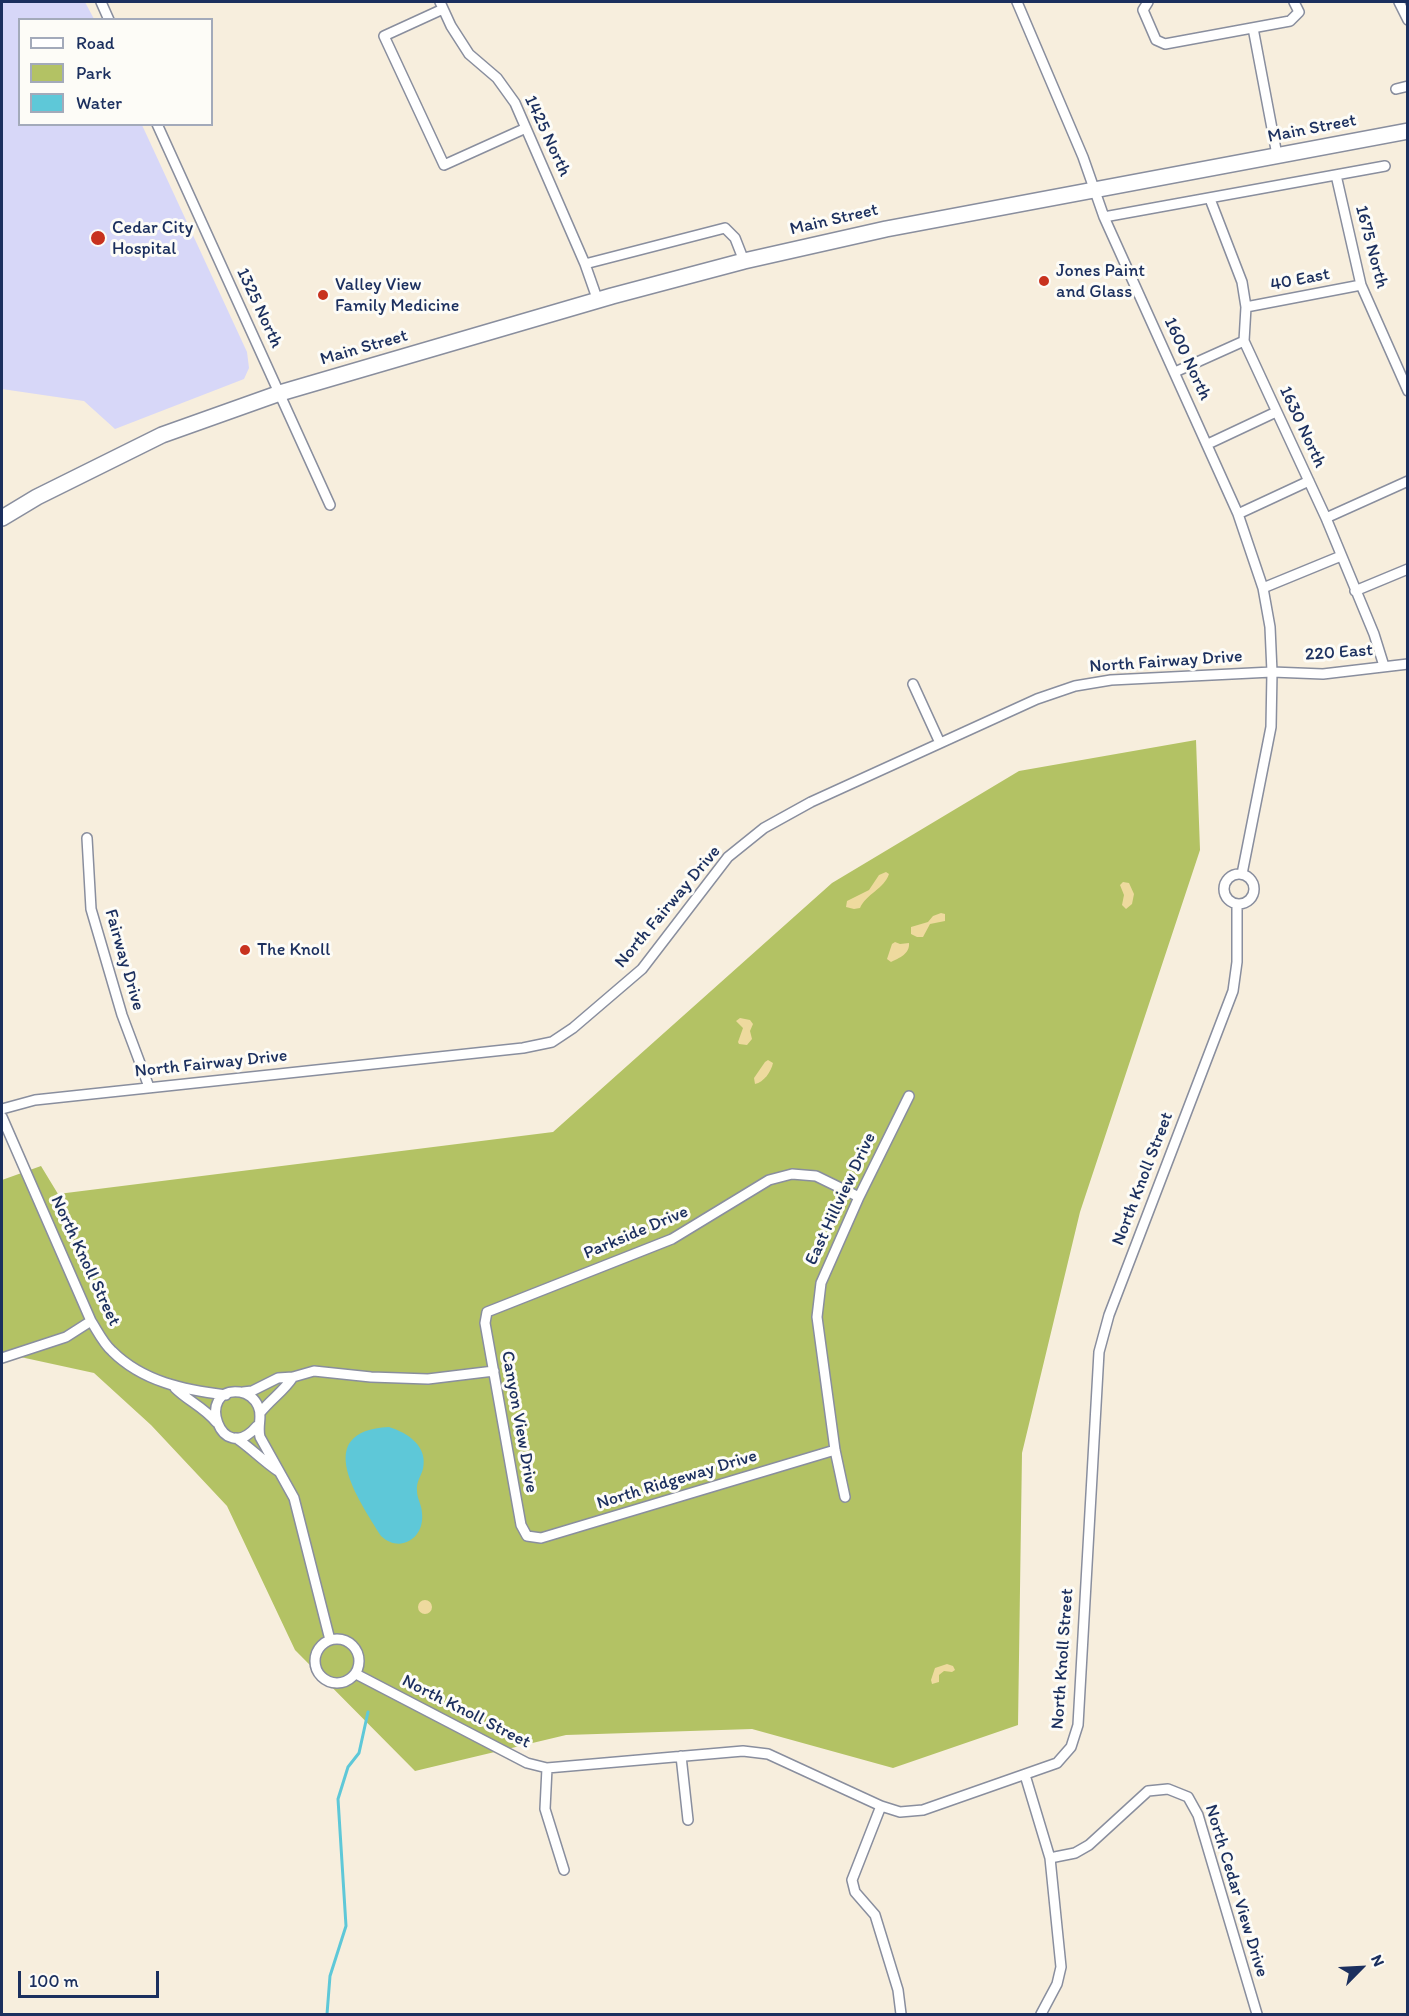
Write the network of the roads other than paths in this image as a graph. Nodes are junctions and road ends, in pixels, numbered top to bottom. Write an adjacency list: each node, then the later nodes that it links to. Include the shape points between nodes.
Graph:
1 (101, 2): 7 (street)
2 (1017, 2): 18 (street, 1600 North)
3 (1148, 2): 9 (street, via 1143,10 1156,40 1165,44)
4 (1294, 2): 9 (street, via 1299,12 1290,21)
5 (1399, 2): 8 (street)
6 (442, 5): 13 (street, 1425 North, via 468,54 496,78 515,103); 13 (street, via 384,36 444,165)
7 (108, 18)
8 (1407, 20)
9 (1253, 28): 15 (street)
10 (1407, 86): 11 (street)
11 (1396, 89)
12 (158, 126): 29 (street, 1325 North)
13 (526, 128): 22 (street, 1425 North)
14 (1407, 130): 15 (main road, Main Street)
15 (1277, 155): 18 (main road, Main Street)
16 (1385, 166): 17 (street)
17 (1336, 175): 19 (street); 23 (street, 1675 North)
18 (1095, 190): 20 (street, 1600 North); 21 (main road, Main Street, via 886,228)
19 (1210, 199): 20 (street); 25 (street, 1630 North, via 1242,282)
20 (1104, 217): 27 (street, 1600 North)
21 (744, 261): 22 (street, via 735,238 725,228); 24 (main road, Main Street)
22 (585, 264): 24 (street, 1425 North)
23 (1361, 285): 25 (street, 40 East); 28 (street, 1675 North)
24 (598, 301): 29 (main road, Main Street)
25 (1246, 307): 26 (street, 1630 North)
26 (1244, 341): 27 (street); 30 (street, 1630 North)
27 (1175, 372): 31 (street, 1600 North)
28 (1407, 391)
29 (280, 393): 34 (street, 1325 North); 36 (main road, Main Street, via 162,435)
30 (1276, 412): 31 (street); 33 (street, 1630 North)
31 (1208, 444): 35 (street, 1600 North)
32 (1407, 481): 37 (street)
33 (1309, 482): 35 (street); 37 (street, 1630 North)
34 (330, 505)
35 (1238, 514): 40 (street, 1600 North)
36 (2, 518)
37 (1326, 518): 38 (street, 1630 North)
38 (1341, 555): 40 (street); 41 (street, 1630 North)
39 (1407, 569): 41 (street)
40 (1263, 588): 44 (street, 1600 North)
41 (1356, 591): 43 (street, 1630 North)
42 (1407, 664): 43 (street, 220 East)
43 (1384, 666): 44 (street, 220 East, via 1323,674)
44 (1272, 672): 46 (street, North Fairway Drive, via 1111,680 1076,686); 48 (street, via 1271,727)
45 (913, 684): 46 (street)
46 (940, 742): 50 (street, North Fairway Drive, via 764,828 728,857 642,969 552,1042)
47 (87, 838): 50 (street, Fairway Drive, via 91,909 122,1015)
48 (1242, 874): 49 (street, via 1254,884 1253,894 1247,902); 49 (street, North Knoll Street, via 1233,875 1224,886 1228,900)
49 (1237, 904): 75 (street, North Knoll Street, via 1233,991 1108,1315 1099,1352 1078,1725 1071,1746 1057,1763)
50 (149, 1087): 52 (street, North Fairway Drive, via 35,1100)
51 (909, 1096): 54 (street, East Hillview Drive)
52 (2, 1109)
53 (2, 1117): 56 (street, North Knoll Street)
54 (859, 1197): 55 (street, Parkside Drive, via 816,1176 792,1174 770,1180 672,1239); 67 (street, East Hillview Drive, via 821,1283 817,1317)
55 (487, 1312): 58 (street, Canyon View Drive, via 485,1323)
56 (91, 1321): 57 (street, via 66,1337); 60 (street, North Knoll Street, via 111,1351 137,1371)
57 (2, 1358)
58 (494, 1371): 59 (street, North Knoll Street, via 428,1379 314,1371); 70 (street, Canyon View Drive, via 521,1525)
59 (293, 1377): 61 (street, North Knoll Street, via 278,1378); 63 (street)
60 (175, 1388): 62 (street, North Knoll Street); 64 (street, North Knoll Street, via 184,1398 208,1411)
61 (241, 1392): 62 (street, North Knoll Street); 63 (street, via 254,1399)
62 (226, 1395): 64 (street, via 217,1406)
63 (260, 1413): 65 (street)
64 (216, 1423): 66 (street, North Knoll Street, via 220,1430)
65 (257, 1426): 66 (street, via 251,1434); 68 (street, North Knoll Street)
66 (236, 1438): 68 (street, North Knoll Street)
67 (835, 1450): 69 (street, East Hillview Drive); 70 (street, North Ridgeway Drive, via 541,1538)
68 (278, 1471): 71 (street, North Knoll Street, via 294,1497)
69 (845, 1497)
70 (527, 1536)
71 (330, 1640): 72 (street, via 339,1639 355,1648 360,1665); 72 (street, via 322,1644 315,1660 321,1677 335,1684 351,1680)
72 (356, 1674): 74 (street, North Knoll Street, via 527,1763)
73 (681, 1756): 74 (street, North Knoll Street); 76 (street, North Knoll Street, via 743,1751 768,1754); 77 (street)
74 (547, 1768): 79 (street, via 545,1809)
75 (1025, 1776): 76 (street, North Knoll Street, via 923,1810 900,1812); 78 (street)
76 (881, 1806): 80 (street, via 852,1880 855,1892 875,1915 898,1990)
77 (688, 1820)
78 (1050, 1858): 81 (street, via 1061,1967); 82 (street, North Cedar View Drive, via 1075,1853 1089,1845 1149,1791 1168,1789 1188,1797 1198,1815)
79 (564, 1870)
80 (901, 2014)
81 (1041, 2014)
82 (1257, 2014)

